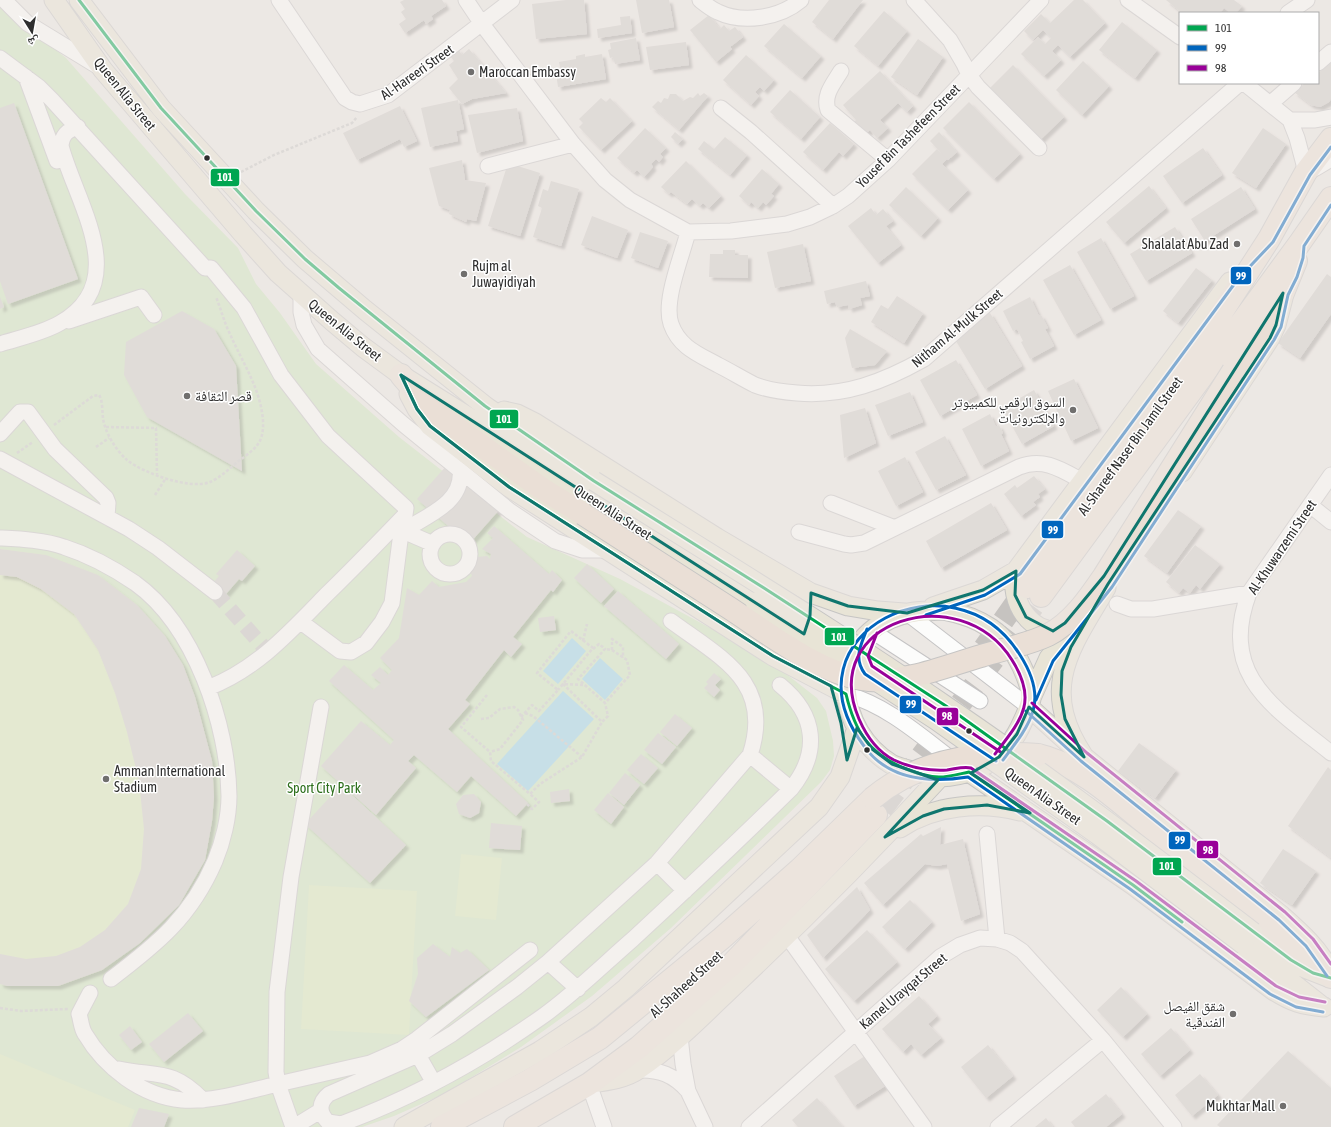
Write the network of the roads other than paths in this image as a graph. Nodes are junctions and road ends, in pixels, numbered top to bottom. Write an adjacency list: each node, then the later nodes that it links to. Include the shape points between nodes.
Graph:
1 (4, 0): 19 (street, via 32,27)
2 (54, 0): 19 (main road, Queen Alia Street)
3 (79, 0): 50 (main road, Queen Alia Street, via 161,108 288,243 338,288)
4 (279, 0): 14 (street, Al-Hareeri Street, via 345,98 360,104 388,95)
5 (466, 0): 14 (street, Yousef Bin Tashefeen Street)
6 (512, 0): 14 (street, Al-Hareeri Street)
7 (700, 0): 8 (street, via 718,12 742,18 772,16)
8 (801, 0)
9 (914, 0): 21 (street, via 950,40)
10 (1041, 0): 21 (street, Yousef Bin Tashefeen Street)
11 (1128, 0): 15 (street)
12 (1307, 0): 13 (street)
13 (1289, 12)
14 (482, 24): 32 (street, Yousef Bin Tashefeen Street)
15 (1179, 36)
16 (1331, 52): 18 (street)
17 (0, 58): 22 (street)
18 (1319, 62)
19 (103, 70): 45 (main road, Queen Alia Street, via 243,234)
20 (841, 71): 35 (street, via 827,94 825,102 828,110)
21 (969, 75): 33 (street); 35 (street, Yousef Bin Tashefeen Street)
22 (26, 76): 30 (street); 43 (street, via 84,234)
23 (1239, 84): 40 (street, Nitham Al-Mulk Street, via 924,359 873,385 815,395 785,392 756,385 689,350 678,338 671,323 669,307)
24 (1245, 84): 26 (street)
25 (1293, 84): 26 (street)
26 (1271, 103): 29 (street)
27 (721, 108): 39 (street)
28 (1331, 117): 29 (street)
29 (1290, 120): 37 (street)
30 (78, 127): 43 (street, via 65,133 61,146 92,230); 61 (street, via 206,268 211,268 244,308 281,376 328,436 405,506 407,510)
31 (1331, 139): 37 (highway, Al-Shareef Naser Bin Jamil Street)
32 (573, 144): 36 (street); 40 (street, Yousef Bin Tashefeen Street, via 605,180 630,200)
33 (1040, 148)
34 (1331, 159): 37 (street)
35 (888, 160): 39 (street, Yousef Bin Tashefeen Street)
36 (488, 166)
37 (1306, 172): 41 (highway, Al-Shareef Naser Bin Jamil Street)
38 (1331, 198): 42 (highway, Al-Shareef Naser Bin Jamil Street)
39 (833, 206): 40 (street, Yousef Bin Tashefeen Street, via 787,224 731,232)
40 (688, 232)
41 (1269, 238): 55 (main road, via 1234,276); 68 (highway, Al-Shareef Naser Bin Jamil Street, via 1156,414)
42 (1299, 244): 44 (highway, via 1294,269); 68 (highway, Al-Shareef Naser Bin Jamil Street)
43 (95, 249): 47 (street, via 98,264 90,294 72,317)
44 (1283, 293): 56 (highway, bridge, via 1091,595 1065,623 1048,634 1025,643 916,674 871,680 852,678 831,670 769,633); 67 (main road, via 1276,325 1270,338)
45 (301, 294): 49 (main road, Queen Alia Street, via 363,347); 53 (street, via 304,325 318,349)
46 (154, 315): 47 (street, via 141,297)
47 (59, 324): 48 (street)
48 (0, 344)
49 (401, 375): 56 (highway, via 430,408 541,488); 66 (main road, via 417,410 430,426 509,487)
50 (485, 406): 56 (main road, Queen Alia Street); 70 (main road, via 516,414 535,423 717,538)
51 (0, 434): 59 (street, via 17,414 24,410 31,414 63,457 106,498)
52 (2, 461): 59 (street)
53 (460, 470): 61 (street, via 461,480 450,502); 66 (street, via 510,511 555,541 582,550)
54 (1331, 476): 58 (street, Al-Khuwarzemi Street)
55 (1084, 482): 62 (street, via 1050,464 1031,463); 68 (main road)
56 (588, 497): 99 (main road, Queen Alia Street, bridge, via 764,588 946,706 1106,821)
57 (831, 503): 62 (street)
58 (1310, 505): 60 (street); 71 (street, Al-Khuwarzemi Street)
59 (107, 517): 69 (street, via 158,548)
60 (1331, 522)
61 (403, 524): 65 (street); 75 (street); 75 (street, via 392,603 382,622 361,647 351,652 340,651)
62 (895, 528): 63 (street, via 864,543 851,545)
63 (799, 532)
64 (0, 538): 80 (street, via 63,546 106,565 136,584 177,628)
65 (433, 544)
66 (606, 550): 78 (main road)
67 (1108, 584): 76 (main road); 89 (main road, via 1071,647 1062,670 1061,695 1065,719 1074,743)
68 (1028, 585): 73 (main road, via 983,590); 76 (main road, via 1014,583 1017,603 1026,617 1046,630 1060,632)
69 (215, 592)
70 (811, 593): 73 (main road, via 848,606 878,611); 78 (main road, via 810,616 804,632 793,645)
71 (1249, 593): 72 (street, via 1153,609 1131,609); 86 (street, Al-Khuwarzemi Street, via 1240,626 1240,648 1252,681 1270,704)
72 (1117, 604)
73 (914, 612): 77 (main road, via 889,620); 83 (street); 83 (main road, via 943,610 964,614 983,622 1002,636 1016,654 1026,675)
74 (671, 621): 87 (street, via 731,665 747,687 756,714 755,735)
75 (301, 622): 80 (street, via 258,661)
76 (1073, 628): 83 (main road, via 1049,658)
77 (872, 631): 81 (main road, via 859,644); 82 (street); 88 (street, via 862,659 868,670)
78 (773, 656): 81 (main road)
79 (780, 685): 93 (street, via 801,707 808,720 811,735 807,764)
80 (208, 688): 105 (street, via 223,742 229,796 224,832 215,861 190,908 167,934)
81 (838, 690): 85 (main road); 90 (main road); 91 (street, via 881,708)
82 (980, 701)
83 (1030, 702): 88 (main road, via 1017,734); 89 (main road)
84 (321, 707): 116 (street, via 291,877 277,992)
85 (857, 728): 90 (main road); 92 (main road, via 872,749 892,764 926,776)
86 (1331, 753)
87 (750, 755): 93 (street); 97 (street)
88 (999, 757): 91 (main road)
89 (1084, 757): 104 (main road, via 1282,916 1309,940)
90 (847, 760): 123 (main road, via 840,777 819,807 626,988 591,1017 540,1052)
91 (969, 772): 92 (main road); 94 (main road)
92 (940, 777): 96 (main road)
93 (791, 789): 98 (street)
94 (1030, 813): 96 (main road, via 987,805 944,809 903,825); 108 (main road, via 1273,990 1290,1001)
95 (986, 834): 101 (street)
96 (885, 837): 100 (main road)
97 (657, 863): 98 (street); 103 (street)
98 (685, 891): 106 (street)
99 (1253, 932): 104 (highway); 108 (main road, Queen Alia Street); 124 (highway, bridge, via 1101,789 1071,767 1038,755 998,754 959,759 914,772 884,789 722,938 600,1038 530,1080)
100 (787, 936): 109 (street); 110 (main road)
101 (997, 939): 109 (street, Kamel Urayqat Street, via 980,938 960,945 940,958); 111 (street, Kamel Urayqat Street, via 1010,943 1026,954)
102 (530, 950): 116 (street, via 402,1049 370,1063)
103 (548, 962): 106 (street); 112 (street, via 485,1012)
104 (1331, 976)
105 (110, 979)
106 (578, 988): 115 (street, via 509,1040)
107 (90, 993): 113 (street, via 79,1014 84,1033)
108 (1328, 1010)
109 (856, 1031): 129 (street, Kamel Urayqat Street); 130 (street)
110 (680, 1036): 114 (main road); 118 (street)
111 (1103, 1040): 131 (street); 132 (street, Kamel Urayqat Street)
112 (418, 1055): 115 (street); 120 (street, via 329,1094 321,1104)
113 (110, 1067): 119 (street, via 159,1095 182,1100); 119 (street, via 150,1072 180,1080)
114 (638, 1070): 117 (main road, via 621,1077); 118 (street, via 661,1071 681,1082)
115 (434, 1083): 120 (street, via 341,1124 328,1122)
116 (278, 1084): 119 (street); 122 (street)
117 (589, 1084): 121 (highway, Al-Shaheed Street); 125 (highway, Al-Shaheed Street, via 639,1047 731,965 877,806 718,956 624,1038 514,1105); 127 (street)
118 (688, 1091): 128 (street)
119 (203, 1100)
120 (320, 1111): 122 (street)
121 (540, 1121): 126 (highway, Al-Shaheed Street)
122 (293, 1127)
123 (404, 1127)
124 (442, 1127)
125 (470, 1127)
126 (515, 1127)
127 (604, 1127)
128 (705, 1127)
129 (749, 1127)
130 (924, 1127)
131 (998, 1127)
132 (1174, 1127)

